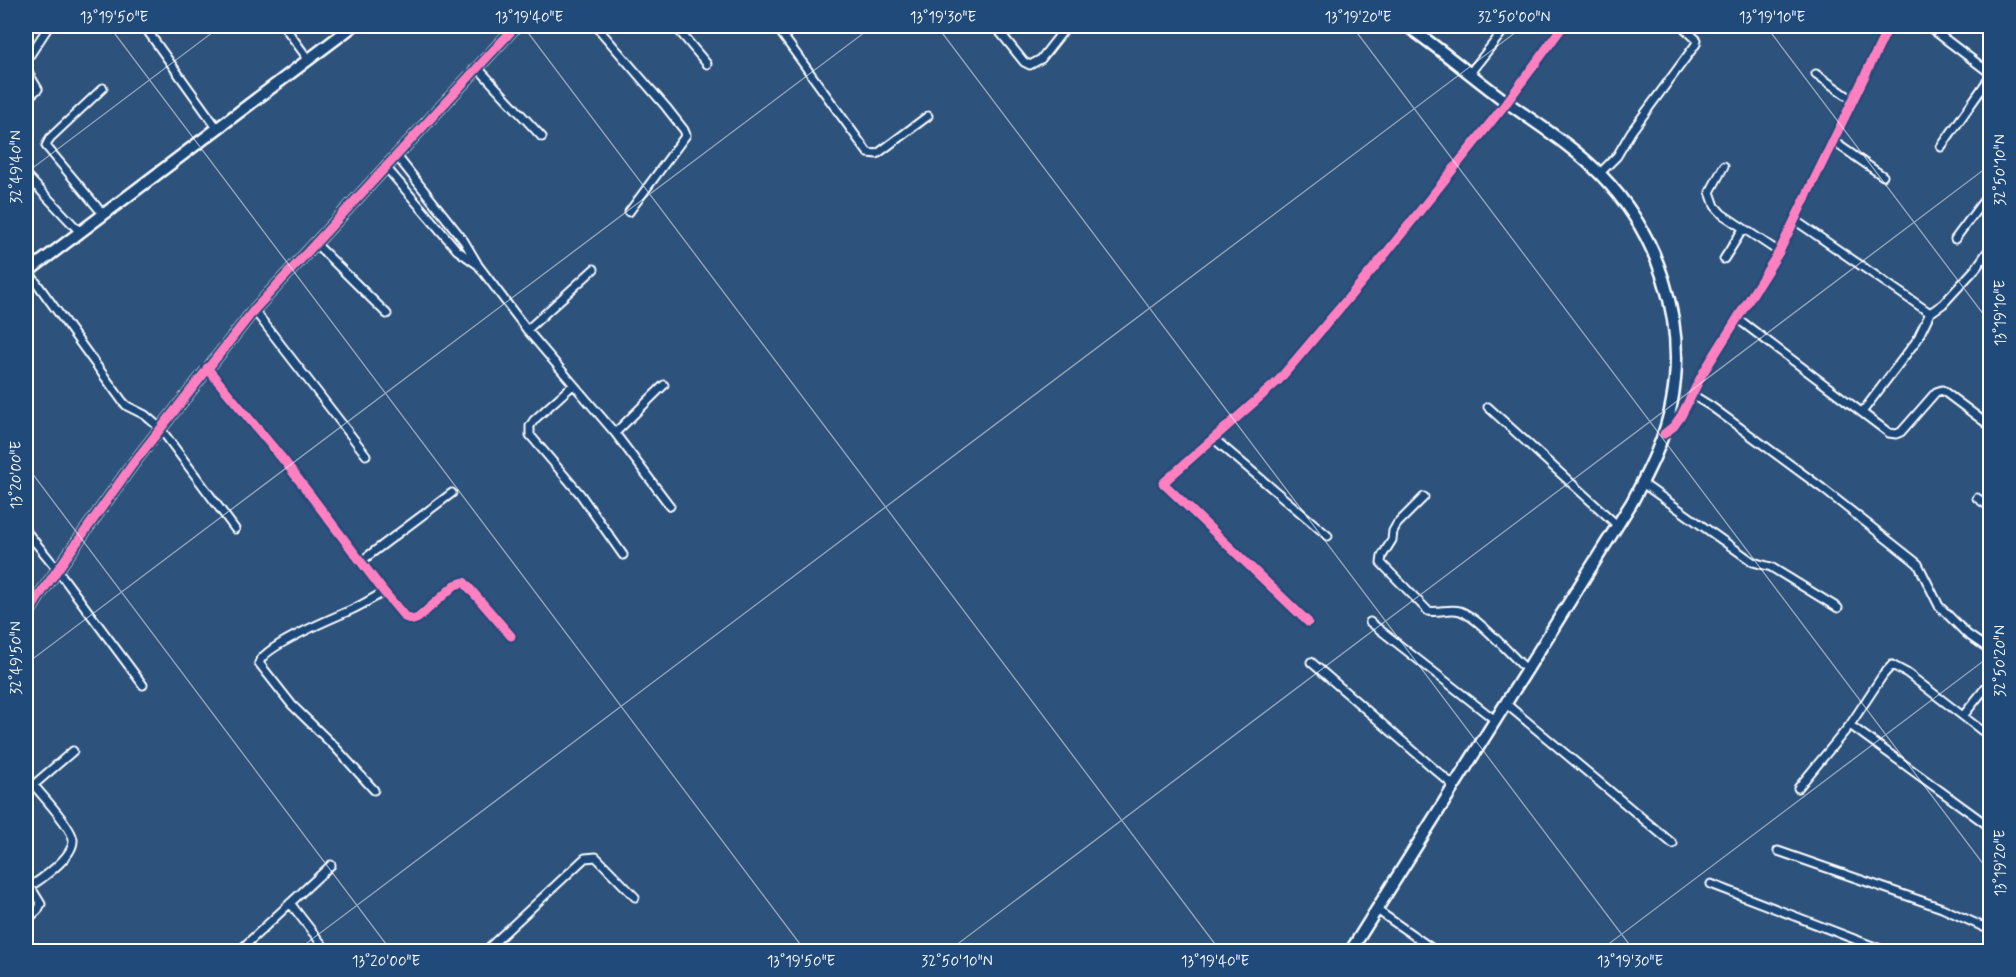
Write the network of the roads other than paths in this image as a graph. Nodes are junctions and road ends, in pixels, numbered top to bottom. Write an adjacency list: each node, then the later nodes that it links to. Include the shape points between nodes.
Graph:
1 (49, 26): 20 (street)
2 (144, 26): 32 (street)
3 (284, 26): 19 (street)
4 (353, 26): 19 (main road)
5 (516, 26): 22 (street)
6 (596, 26): 43 (street, via 686,135)
7 (675, 26): 21 (street)
8 (776, 26): 31 (street, via 868,153 877,154)
9 (994, 26): 10 (street, via 1030,65 1041,59)
10 (1067, 26)
11 (1407, 26): 24 (main road)
12 (1507, 26): 24 (street)
13 (1563, 26): 30 (street)
14 (1683, 26): 39 (street, via 1695,36 1696,44 1617,156)
15 (1873, 26): 18 (street)
16 (1889, 26): 18 (street)
17 (1928, 26): 26 (street)
18 (1885, 34): 29 (street)
19 (308, 59): 32 (main road)
20 (26, 61)
21 (707, 64)
22 (477, 67): 33 (street); 36 (street)
23 (26, 69): 28 (street, via 38,89)
24 (1470, 73): 30 (main road)
25 (1816, 74): 29 (street)
26 (1990, 75): 35 (street)
27 (103, 88): 44 (street, via 46,146)
28 (26, 99)
29 (1853, 100): 34 (street)
30 (1507, 102): 39 (main road); 71 (street, via 1286,373)
31 (928, 116)
32 (217, 128): 44 (main road)
33 (542, 137)
34 (1833, 141): 41 (street); 45 (street)
35 (1941, 147)
36 (396, 154): 37 (street); 53 (street, via 464,240)
37 (385, 166): 49 (street); 53 (street, via 457,250)
38 (1724, 166): 46 (street, via 1710,192 1712,200 1715,207)
39 (1600, 173): 70 (main road, via 1633,213 1646,237 1667,297 1676,365)
40 (26, 176): 47 (street)
41 (1883, 176)
42 (1990, 192): 48 (street)
43 (629, 212)
44 (103, 214): 47 (main road)
45 (1796, 220): 51 (street); 57 (street)
46 (1743, 229): 51 (street); 52 (street)
47 (80, 232): 55 (main road)
48 (1955, 239)
49 (316, 244): 56 (street); 58 (street)
50 (1990, 248): 57 (street, via 1943,304)
51 (1779, 252): 59 (street)
52 (1724, 259)
53 (478, 266): 60 (street)
54 (594, 269): 60 (street)
55 (27, 272): 68 (street, via 123,402)
56 (254, 310): 61 (street); 72 (street)
57 (1930, 313): 66 (street, via 1917,340)
58 (387, 315)
59 (1738, 319): 64 (street); 66 (street)
60 (527, 330): 62 (street)
61 (207, 368): 68 (street); 84 (street, via 286,463)
62 (573, 385): 69 (street); 83 (street, via 534,420 530,435 580,494)
63 (664, 385): 69 (street)
64 (1691, 394): 70 (street, via 1674,426); 92 (street, via 1918,564 1939,606)
65 (1488, 407): 79 (street)
66 (1863, 411): 67 (street, via 1896,435 1942,390)
67 (1990, 426)
68 (160, 428): 80 (street); 85 (street)
69 (615, 433): 77 (street)
70 (1664, 434): 73 (main road)
71 (1213, 438): 82 (street); 89 (street, via 1163,483)
72 (366, 455)
73 (1642, 483): 79 (main road); 87 (street, via 1753,562 1771,567)
74 (452, 493): 84 (street)
75 (1424, 497): 94 (street, via 1393,531 1382,556 1383,567 1428,611 1458,610 1472,618)
76 (1977, 498): 78 (street)
77 (670, 506)
78 (1990, 507)
79 (1617, 525): 94 (main road)
80 (235, 529)
81 (26, 531): 85 (street)
82 (1328, 536)
83 (623, 555)
84 (360, 562): 86 (street)
85 (58, 569): 88 (street); 96 (street)
86 (384, 592): 91 (street, via 405,617 413,620 464,582); 108 (street, via 285,642 264,654 259,663 292,705)
87 (1838, 608)
88 (26, 617)
89 (1308, 622)
90 (1370, 622): 99 (street)
91 (511, 636)
92 (1990, 650)
93 (1311, 662): 105 (street)
94 (1526, 669): 97 (main road)
95 (1990, 682): 98 (street)
96 (143, 685)
97 (1505, 704): 99 (main road); 110 (street)
98 (1963, 716): 100 (street, via 1892,665); 101 (street)
99 (1495, 720): 105 (main road)
100 (1850, 725): 106 (street); 109 (street)
101 (1990, 737)
102 (73, 751): 104 (street)
103 (26, 776): 104 (street)
104 (33, 785): 107 (street); 114 (street, via 74,840 65,858)
105 (1454, 786): 117 (main road)
106 (1798, 789)
107 (26, 790)
108 (374, 790)
109 (1990, 827)
110 (1673, 844)
111 (1778, 851): 119 (street, via 1942,908)
112 (331, 865): 116 (street)
113 (1711, 884): 125 (street)
114 (28, 888): 118 (street, via 41,904)
115 (635, 897): 122 (street, via 596,857 585,858)
116 (290, 903): 120 (street); 121 (street)
117 (1377, 910): 123 (main road); 124 (street)
118 (26, 921)
119 (1990, 930)
120 (238, 951)
121 (328, 951)
122 (484, 951)
123 (1350, 951)
124 (1437, 951)
125 (1888, 951)

